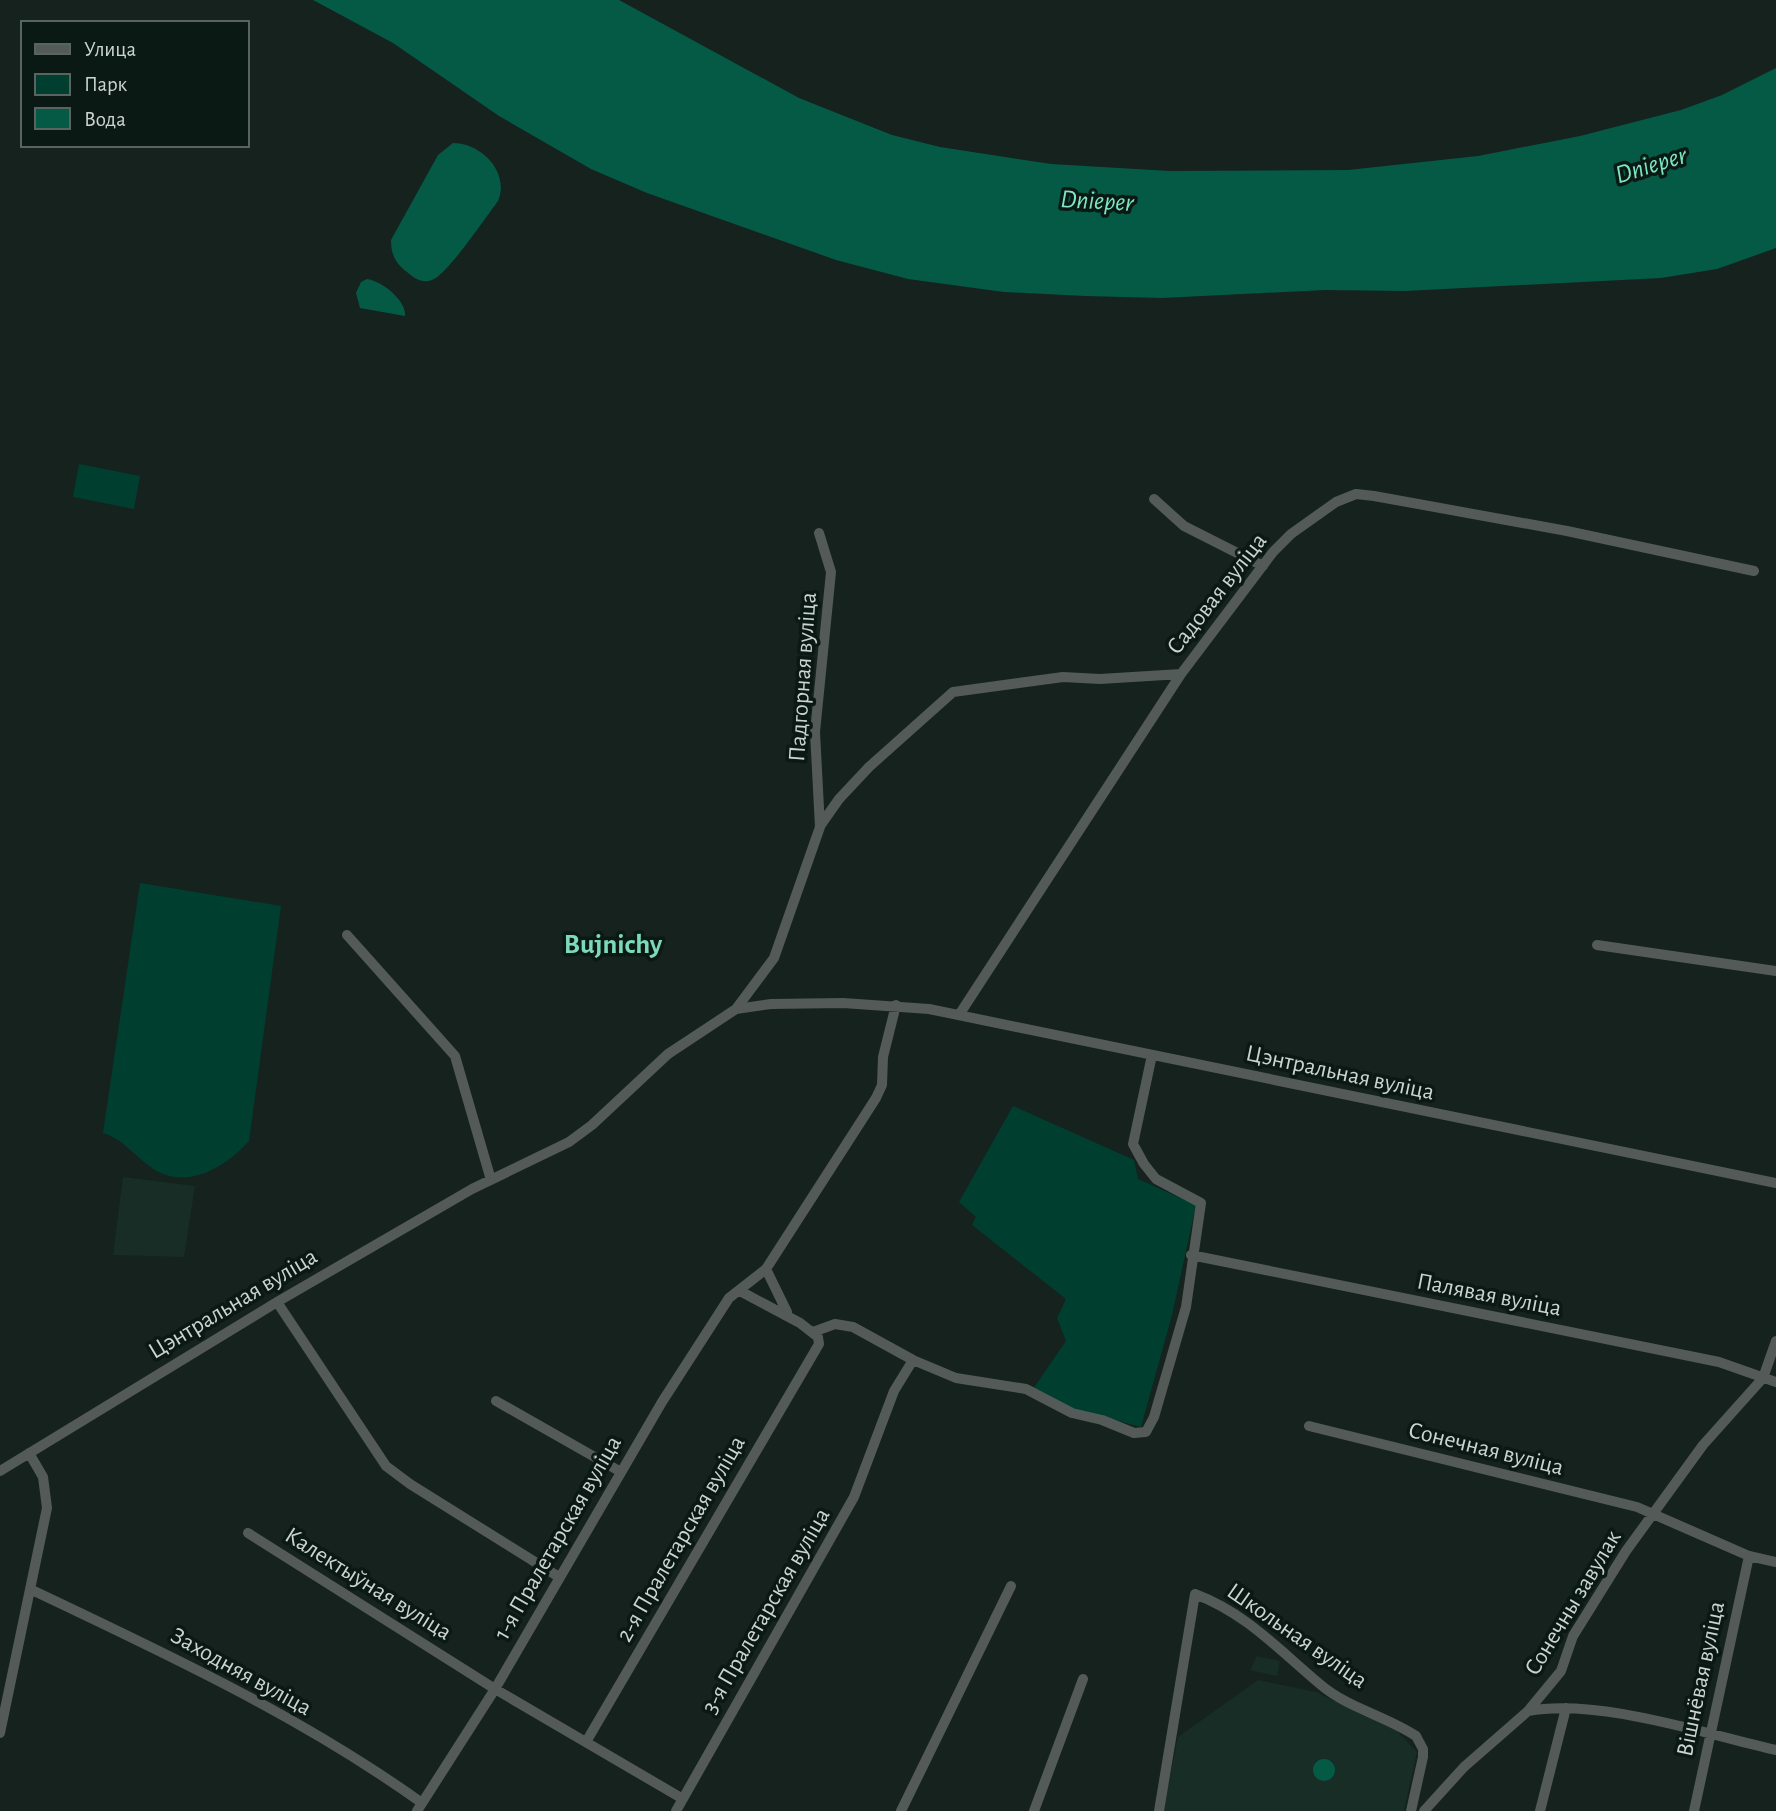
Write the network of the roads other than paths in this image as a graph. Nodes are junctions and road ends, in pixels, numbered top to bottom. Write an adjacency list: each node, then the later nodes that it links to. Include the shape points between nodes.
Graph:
1 (1154, 499): 3 (street, via 1178,522)
2 (819, 533): 6 (street, Падгорная вуліца, via 831,572 815,732)
3 (1263, 566): 4 (street, Садовая вуліца, via 1291,534 1336,502 1356,494 1567,531); 5 (street, Садовая вуліца)
4 (1755, 571)
5 (1181, 674): 6 (street, Падгорная вуліца, via 1063,677 953,692 869,767); 12 (street, Садовая вуліца)
6 (820, 827): 11 (street, Падгорная вуліца, via 774,958)
7 (347, 935): 14 (street, via 455,1056)
8 (1597, 945): 9 (street)
9 (1776, 971)
10 (896, 1004): 11 (street, Цэнтральная вуліца, via 798,1003); 12 (street, Цэнтральная вуліца); 17 (street, via 877,1098)
11 (736, 1009): 14 (street, Цэнтральная вуліца, via 668,1054 569,1142)
12 (959, 1015): 13 (street, Цэнтральная вуліца)
13 (1152, 1055): 15 (street, Цэнтральная вуліца); 16 (street, via 1133,1144 1156,1180 1201,1203)
14 (491, 1180): 19 (street, Цэнтральная вуліца)
15 (1776, 1183)
16 (1191, 1255): 23 (street, via 1186,1307 1146,1432 1134,1433 1072,1413 1026,1390 956,1378); 24 (street, Палявая вуліца, via 1719,1362)
17 (766, 1269): 18 (street); 20 (street)
18 (740, 1291): 20 (street); 30 (street, 1-я Пралетарская вуліца, via 729,1298)
19 (277, 1302): 28 (street, Цэнтральная вуліца); 35 (street, via 386,1466)
20 (791, 1318): 21 (street)
21 (813, 1332): 23 (street, via 835,1324 853,1327); 44 (street, 2-я Пралетарская вуліца, via 819,1344 813,1357)
22 (1776, 1341): 24 (street)
23 (913, 1360): 46 (street, 3-я Пралетарская вуліца, via 894,1391 854,1497)
24 (1763, 1378): 25 (street, Палявая вуліца); 31 (street, Сонечны завулак, via 1703,1445)
25 (1776, 1382)
26 (496, 1401): 30 (street)
27 (1309, 1426): 31 (street, Сонечная вуліца, via 1612,1500)
28 (29, 1453): 29 (street, Цэнтральная вуліца); 37 (street, via 43,1477 47,1508)
29 (0, 1471)
30 (621, 1472): 35 (street, 1-я Пралетарская вуліца)
31 (1652, 1515): 33 (street, Сонечная вуліца); 41 (street, Сонечны завулак, via 1573,1636 1561,1671)
32 (248, 1533): 39 (street, Калектыўная вуліца)
33 (1749, 1556): 34 (street, Сонечная вуліца); 43 (street, Вішнёвая вуліца)
34 (1776, 1562)
35 (559, 1577): 39 (street, 1-я Пралетарская вуліца)
36 (1011, 1586): 49 (street)
37 (32, 1590): 42 (street); 47 (street, Заходняя вуліца, via 186,1663 387,1778)
38 (1083, 1679): 50 (street)
39 (495, 1689): 44 (street, Калектыўная вуліца); 47 (street, 1-я Пралетарская вуліца)
40 (1566, 1708): 41 (street); 43 (street, via 1652,1719); 54 (street)
41 (1528, 1711): 53 (street, Сонечны завулак, via 1464,1767)
42 (0, 1733)
43 (1711, 1736): 45 (street); 55 (street, Вішнёвая вуліца)
44 (586, 1742): 46 (street, Калектыўная вуліца)
45 (1776, 1750)
46 (683, 1799): 48 (street, 3-я Пралетарская вуліца)
47 (420, 1807)
48 (676, 1811)
49 (901, 1811)
50 (1034, 1811)
51 (1158, 1811): 52 (street, Школьная вуліца, via 1195,1594 1255,1627 1333,1693 1416,1736 1423,1757)
52 (1411, 1811)
53 (1424, 1811)
54 (1540, 1811)
55 (1694, 1811)

